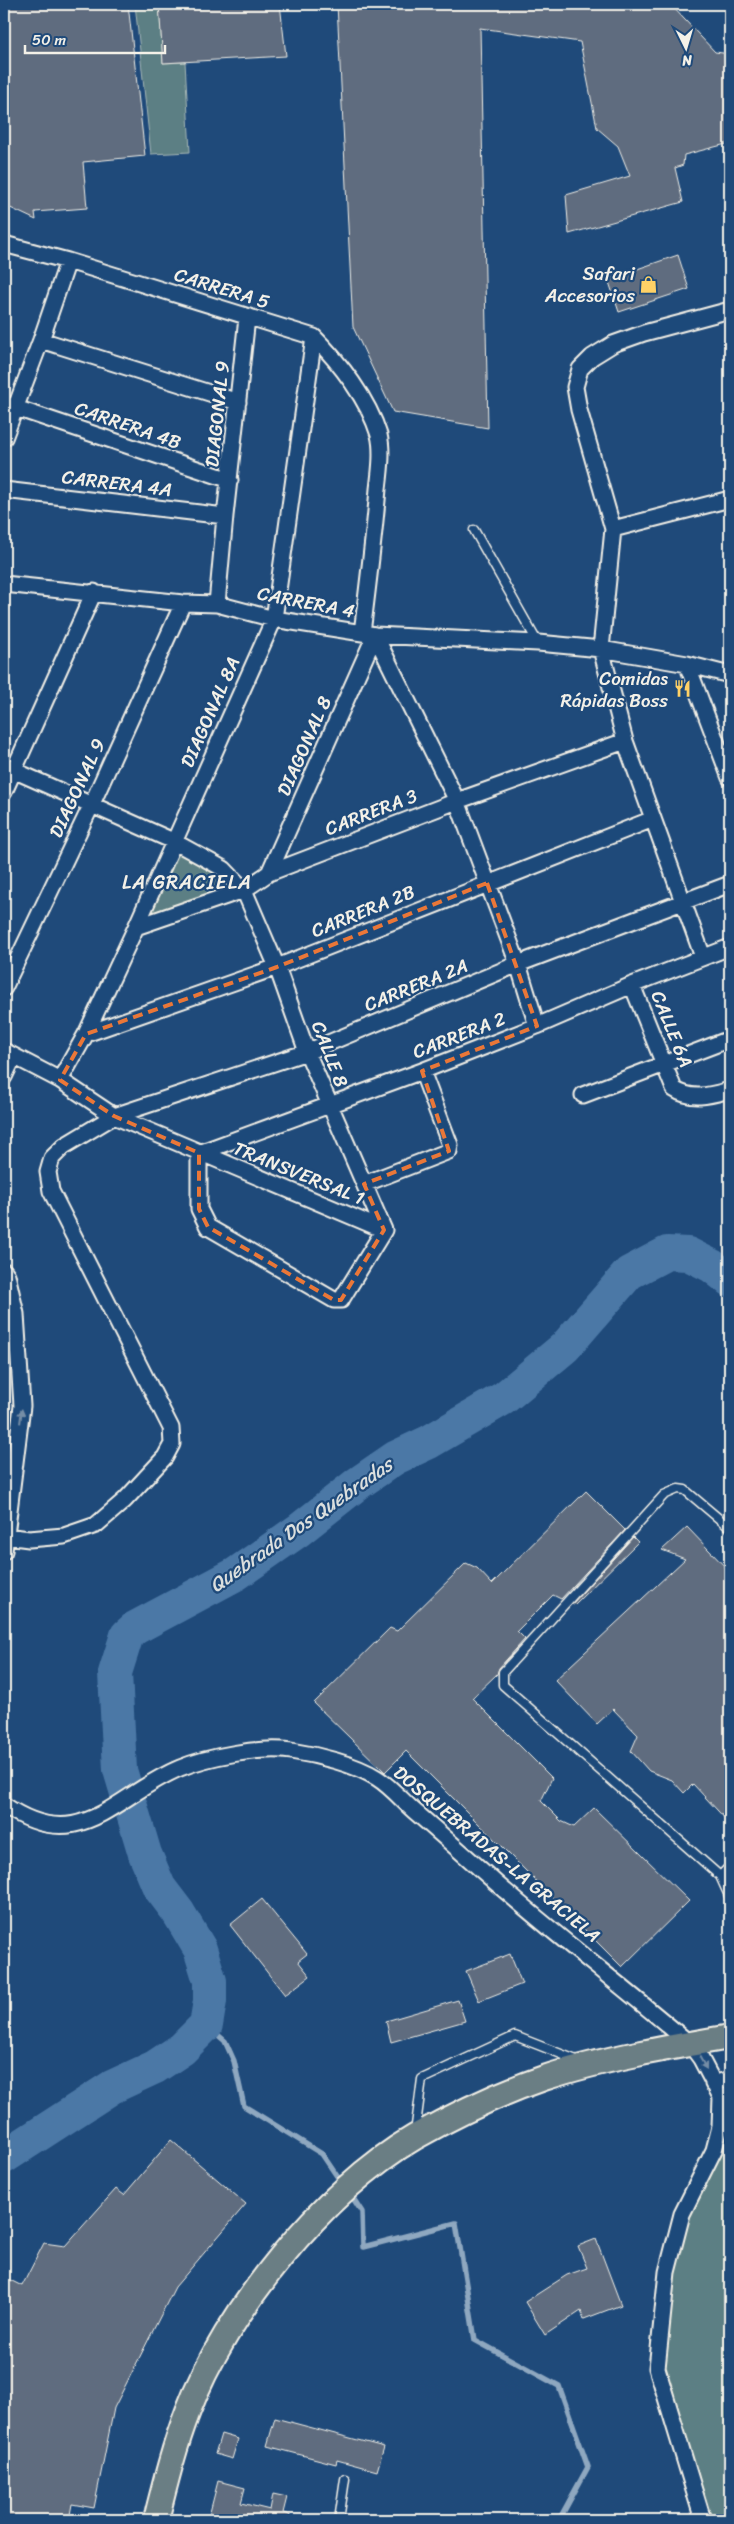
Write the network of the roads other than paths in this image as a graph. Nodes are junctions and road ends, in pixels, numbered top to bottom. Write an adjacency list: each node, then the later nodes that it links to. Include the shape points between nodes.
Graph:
1 (4, 244): 2 (street, CARRERA 5)
2 (68, 261): 4 (street, CARRERA 5); 6 (street)
3 (730, 310): 15 (street, via 613,344 580,369 575,387 579,410)
4 (247, 318): 5 (street, CARRERA 5); 7 (street, DIAGONAL 9)
5 (314, 337): 9 (street, CARRERA 5, via 351,382); 21 (street, DIAGONAL 8A)
6 (41, 340): 7 (street); 8 (street)
7 (238, 402): 11 (street, DIAGONAL 9)
8 (9, 406): 10 (street); 11 (street, CARRERA 4B)
9 (379, 436): 22 (street, DIAGONAL 8)
10 (4, 438)
11 (230, 480): 14 (street, DIAGONAL 9)
12 (4, 490): 14 (street, CARRERA 4A)
13 (730, 499): 15 (street)
14 (225, 516): 20 (street, DIAGONAL 9)
15 (613, 529): 24 (street)
16 (474, 530): 23 (lane)
17 (4, 584): 18 (street, CARRERA 4)
18 (94, 592): 19 (street, CARRERA 4); 28 (street)
19 (183, 603): 20 (street, CARRERA 4); 32 (street, DIAGONAL 9)
20 (218, 604): 21 (street, CARRERA 4)
21 (274, 619): 22 (street, CARRERA 4); 34 (street, DIAGONAL 8A)
22 (369, 634): 23 (street, CARRERA 4); 31 (street); 35 (street, DIAGONAL 8)
23 (538, 643): 24 (street, CARRERA 4)
24 (601, 649): 25 (street, CARRERA 4); 27 (street)
25 (687, 664): 26 (street, CARRERA 4); 29 (street)
26 (730, 675)
27 (624, 741): 31 (street, CARRERA 3); 33 (street)
28 (9, 768): 30 (street); 32 (street)
29 (730, 778)
30 (4, 792)
31 (457, 801): 35 (street, CARRERA 3); 36 (street)
32 (91, 806): 34 (street); 46 (street, DIAGONAL 9)
33 (653, 819): 36 (street, CARRERA 2B); 39 (street)
34 (173, 841): 38 (street, via 224,869); 40 (street, DIAGONAL 8A)
35 (269, 873): 38 (street, CARRERA 3)
36 (487, 883): 43 (street); 44 (street, CARRERA 2B)
37 (730, 884): 39 (street, CARRERA 2A)
38 (244, 890): 40 (street, CARRERA 3); 44 (street, CALLE 8)
39 (683, 903): 42 (street); 43 (street, CARRERA 2A)
40 (136, 927): 48 (street, DIAGONAL 8A)
41 (730, 947): 42 (street, CARRERA 2)
42 (703, 957): 45 (street, CARRERA 2)
43 (518, 964): 47 (street); 50 (street, CARRERA 2A)
44 (277, 967): 48 (street, CARRERA 2B); 50 (street, CALLE 8)
45 (632, 985): 47 (street, CARRERA 2); 52 (street, CALLE 6A)
46 (4, 988)
47 (537, 1026): 53 (street, CARRERA 2)
48 (86, 1034): 55 (street, DIAGONAL 8A)
49 (730, 1039): 52 (street)
50 (307, 1052): 58 (street, CALLE 8); 59 (street, CARRERA 2A)
51 (9, 1054): 54 (street); 55 (street, TRANSVERSAL 1)
52 (665, 1064): 56 (street, CALLE 6A, via 674,1089 684,1096); 57 (street)
53 (422, 1071): 58 (street, CARRERA 2); 61 (street, via 450,1151)
54 (4, 1077)
55 (60, 1080): 59 (street, TRANSVERSAL 1)
56 (730, 1090)
57 (583, 1095)
58 (330, 1106): 60 (street, CARRERA 2); 61 (street, CALLE 8)
59 (114, 1116): 60 (street, TRANSVERSAL 1); 65 (street, CARRERA 2A, via 64,1146 52,1158 48,1172 51,1191 172,1428 172,1444 152,1472 96,1525 64,1536)
60 (199, 1153): 62 (street, TRANSVERSAL 1); 62 (street, via 199,1209 208,1227 334,1300 341,1300)
61 (364, 1184): 62 (street, CALLE 8)
62 (384, 1230)
63 (5, 1274): 65 (street, one-way to 63, via 22,1406 16,1314)
64 (730, 1528): 68 (lane, via 685,1490 678,1489 664,1495 502,1676 503,1685)
65 (5, 1543)
66 (4, 1805): 71 (street, DOSQUEBRADAS-LA GRACIELA, via 18,1816 66,1826 97,1818 180,1768 243,1752 289,1751 333,1761 376,1778 503,1889)
67 (730, 1866): 68 (lane)
68 (720, 1876): 69 (lane)
69 (730, 1898)
70 (730, 2037): 71 (highway)
71 (690, 2044): 72 (highway); 74 (street, DOSQUEBRADAS-LA GRACIELA, one-way to 74, via 702,2059)
72 (593, 2066): 75 (highway, via 507,2092); 75 (lane, via 515,2036 422,2079)
73 (730, 2079): 74 (street)
74 (713, 2084): 79 (street, DOSQUEBRADAS-LA GRACIELA, via 721,2097 720,2127 714,2150 682,2214 667,2272 657,2368)
75 (414, 2138): 77 (highway, via 336,2199 276,2265 228,2331 188,2411)
76 (345, 2479): 78 (lane)
77 (156, 2520)
78 (339, 2520)
79 (703, 2520)

